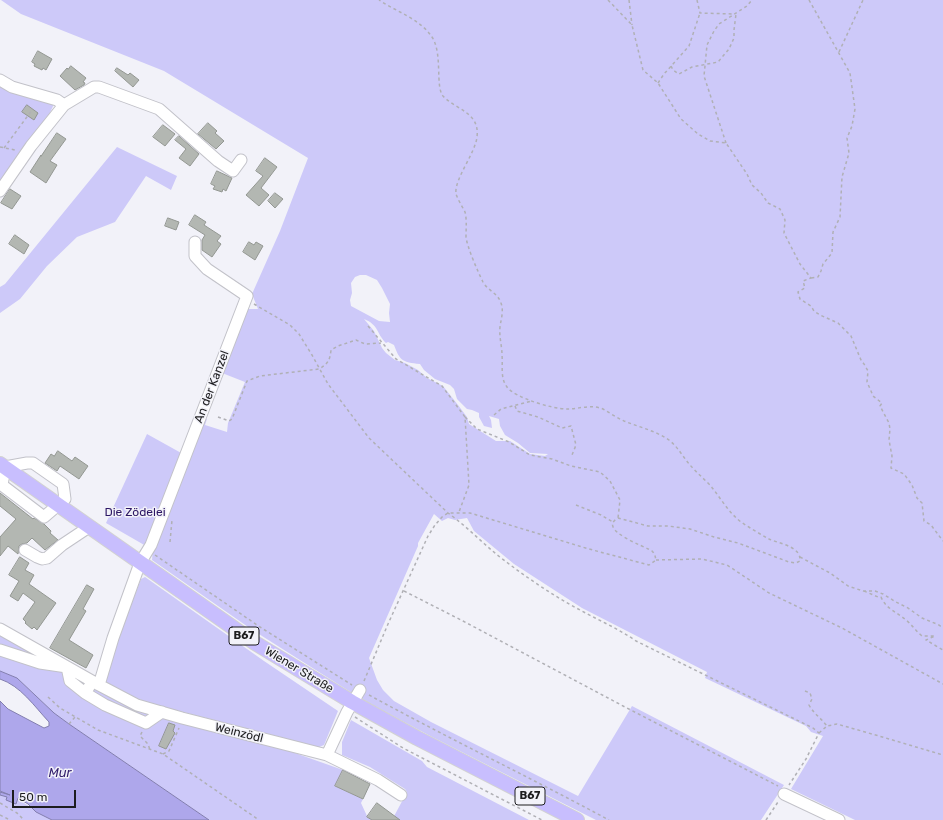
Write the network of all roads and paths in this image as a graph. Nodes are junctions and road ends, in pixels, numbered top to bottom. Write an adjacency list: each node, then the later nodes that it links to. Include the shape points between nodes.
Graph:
1 (380, 0): 30 (path, via 413,19 432,38 437,49 439,89 443,96 466,111 476,125 477,137 456,192 465,213 466,238 479,273 484,284 497,295 502,304 500,334 503,378 510,391)
2 (608, 0): 10 (path)
3 (629, 0): 10 (path)
4 (697, 0): 8 (path)
5 (752, 0): 9 (path)
6 (809, 0): 11 (path)
7 (863, 0): 11 (path)
8 (700, 13): 9 (path); 13 (path, via 689,46)
9 (735, 14): 12 (path, via 718,24 707,45); 12 (path, via 734,38 729,49 718,62)
10 (632, 25): 15 (path, via 643,70)
11 (839, 52): 25 (path, via 850,73 855,109 847,138 849,153 842,177 840,217 833,232 832,253 823,264 818,277)
12 (704, 64): 13 (path, via 679,74); 18 (path, via 704,76)
13 (671, 66): 15 (path)
14 (0, 80): 16 (street, via 12,87 57,100)
15 (658, 83): 18 (path, via 681,119 698,134 710,140)
16 (64, 105): 22 (street, via 99,87 159,109 218,162 233,171); 23 (street)
17 (32, 110): 20 (path)
18 (726, 142): 25 (path, via 752,185 768,203 780,209 785,220 784,233 800,264)
19 (0, 147): 20 (path)
20 (4, 148): 21 (path)
21 (15, 150)
22 (241, 160)
23 (0, 191)
24 (195, 242): 26 (street, via 195,256 207,269)
25 (811, 278): 45 (path, via 803,282 805,288 798,292 800,299 820,315 838,323 851,336 868,371 867,382 873,396 882,403 880,406 890,434 891,468 904,474 922,503 924,521)
26 (247, 296): 29 (path, via 299,334); 48 (street, An der Kanzel)
27 (368, 326): 28 (path)
28 (381, 343): 29 (path, via 365,344 356,340 338,346 331,350 330,360 326,366); 34 (path, via 396,359 442,386)
29 (319, 369): 33 (path, via 260,376 247,381 232,419 229,421); 40 (path, via 369,438)
30 (532, 401): 31 (path); 49 (path, via 558,408 602,409 658,434 675,446 739,520 771,540 794,550)
31 (515, 406): 32 (path, via 501,409); 35 (path, via 517,411 562,428 571,426 576,445)
32 (494, 415)
33 (218, 417)
34 (465, 417): 39 (path, via 469,485); 42 (path, via 477,428 509,442 530,455 552,458 571,466 600,472 610,481 620,500)
35 (572, 455)
36 (2, 465): 37 (main road, Wiener Straße / B67); 37 (street, via 33,463 63,484 65,499)
37 (58, 505): 44 (main road, Wiener Straße / B67)
38 (576, 505): 43 (path, via 602,514)
39 (459, 512): 40 (path); 50 (path, via 470,513 642,564 649,565)
40 (448, 513): 52 (path, via 428,536); 74 (path, via 504,561 581,610 636,641)
41 (172, 518): 46 (path)
42 (618, 518): 43 (path); 49 (path, via 648,526 690,529 738,543 788,562 796,563 800,561)
43 (613, 522): 50 (path, via 615,530 621,536 652,550)
44 (89, 527): 47 (street, via 47,558 37,557); 51 (main road, Wiener Straße / B67)
45 (943, 541)
46 (170, 542)
47 (25, 550)
48 (147, 551): 51 (street, An der Kanzel); 63 (path)
49 (800, 557): 53 (path, via 848,586)
50 (656, 560): 62 (path, via 702,559 727,565 769,593 842,628)
51 (140, 563): 61 (street); 67 (main road, Wiener Straße / B67, via 255,643)
52 (404, 591): 63 (path); 79 (path)
53 (864, 591): 54 (path, via 883,594); 59 (path, via 881,597 883,603 922,636 935,636 926,640)
54 (943, 628)
55 (0, 629): 57 (street, Weinzödl)
56 (0, 633): 57 (street)
57 (16, 638): 60 (street, Weinzödl)
58 (0, 650): 60 (street, via 40,663)
59 (943, 650)
60 (67, 667): 61 (street, Weinzödl); 65 (street, via 70,681)
61 (96, 683): 65 (street); 68 (street, Weinzödl, via 137,705)
62 (943, 684)
63 (360, 690): 67 (street); 87 (path)
64 (805, 691): 73 (path, via 812,699 809,706 813,713)
65 (86, 693): 71 (street, via 105,705)
66 (48, 697): 69 (path)
67 (352, 702): 77 (street); 86 (main road, Wiener Straße / B67)
68 (162, 712): 70 (street, Weinzödl); 71 (street)
69 (75, 717): 72 (path); 75 (path, via 98,730)
70 (182, 718): 76 (path, via 169,751); 77 (street, Weinzödl)
71 (146, 723): 75 (path, via 140,736)
72 (69, 724)
73 (827, 726): 74 (path); 78 (path, via 837,724)
74 (819, 733): 79 (path)
75 (150, 750): 76 (path)
76 (164, 754): 85 (path)
77 (327, 755): 80 (street, Weinzödl, via 378,780)
78 (943, 755)
79 (785, 792): 88 (path); 89 (street)
80 (401, 795)
81 (0, 803): 84 (path)
82 (0, 814): 83 (path)
83 (10, 820)
84 (24, 820)
85 (259, 820)
86 (577, 820)
87 (608, 820)
88 (766, 820)
89 (838, 820)

